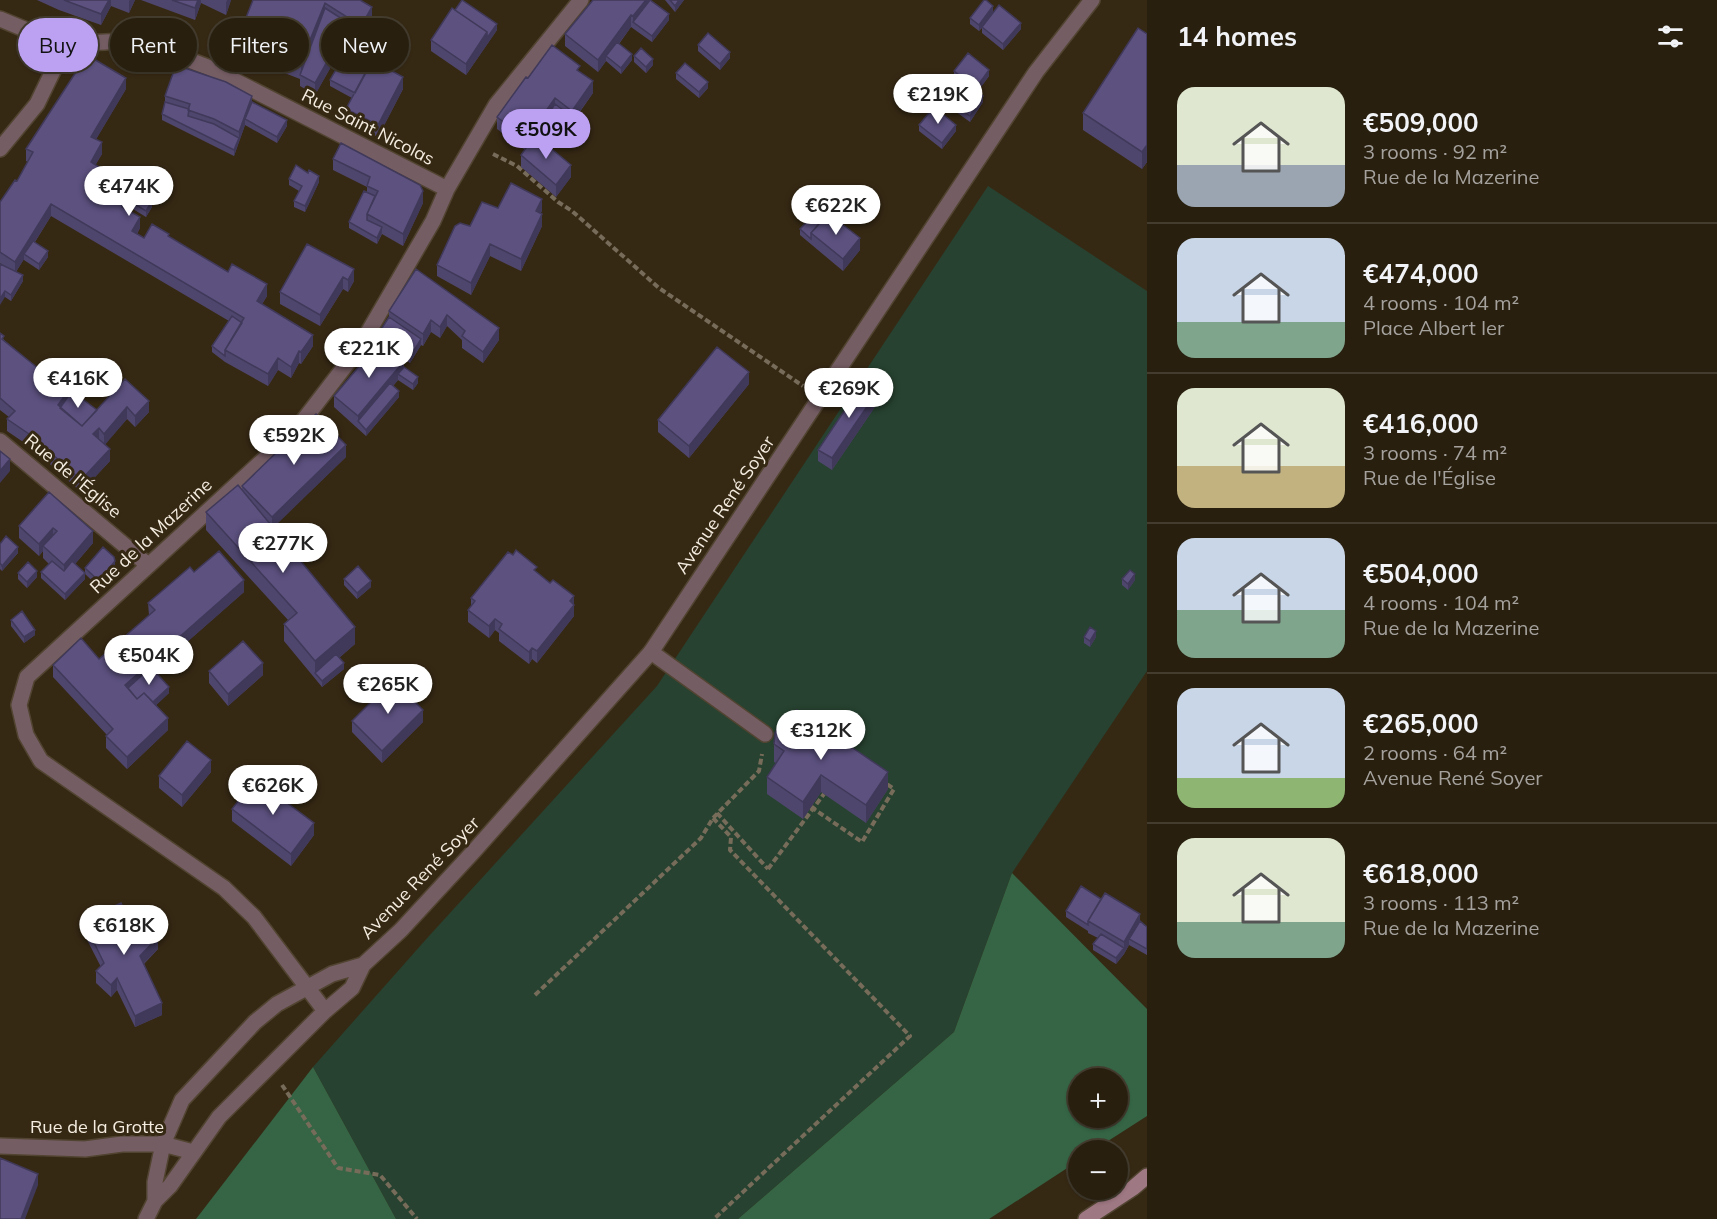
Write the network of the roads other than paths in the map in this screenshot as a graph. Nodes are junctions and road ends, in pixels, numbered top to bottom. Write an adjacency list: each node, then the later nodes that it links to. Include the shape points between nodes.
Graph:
1 (581, 0): 8 (street, Rue de la Mazerine, via 496,105)
2 (1092, 0): 11 (street, Avenue René Soyer, via 1036,72)
3 (0, 19): 4 (street, Rue Saint Nicolas)
4 (18, 26)
5 (98, 42): 8 (street, Rue Saint Nicolas, via 124,41 153,46 210,68)
6 (52, 72): 7 (street, via 37,104)
7 (0, 149)
8 (447, 189): 10 (street, Rue de la Mazerine, via 433,221 359,348 296,430)
9 (0, 441): 10 (street, Rue de l'Église)
10 (148, 565): 14 (street, Rue de la Mazerine, via 27,677 19,705 26,735 41,761 224,888 254,917)
11 (651, 652): 12 (street); 13 (street, Avenue René Soyer, via 474,851)
12 (765, 734)
13 (363, 965): 14 (street, Avenue René Soyer, via 332,974); 15 (street, Avenue René Soyer, via 352,988)
14 (307, 988): 15 (street, Rue de la Mazerine); 16 (street, Avenue René Soyer, via 255,1022 182,1100)
15 (325, 1011): 18 (street, Avenue René Soyer, via 219,1118)
16 (163, 1144): 17 (street, Rue de la Grotte, via 85,1149); 18 (street, Rue de la Grotte); 20 (street, Avenue René Soyer)
17 (0, 1146)
18 (193, 1152): 20 (street, Avenue René Soyer)
19 (1147, 1176): 22 (main road)
20 (155, 1201): 21 (street, Avenue René Soyer)
21 (146, 1219)
22 (1086, 1219)

